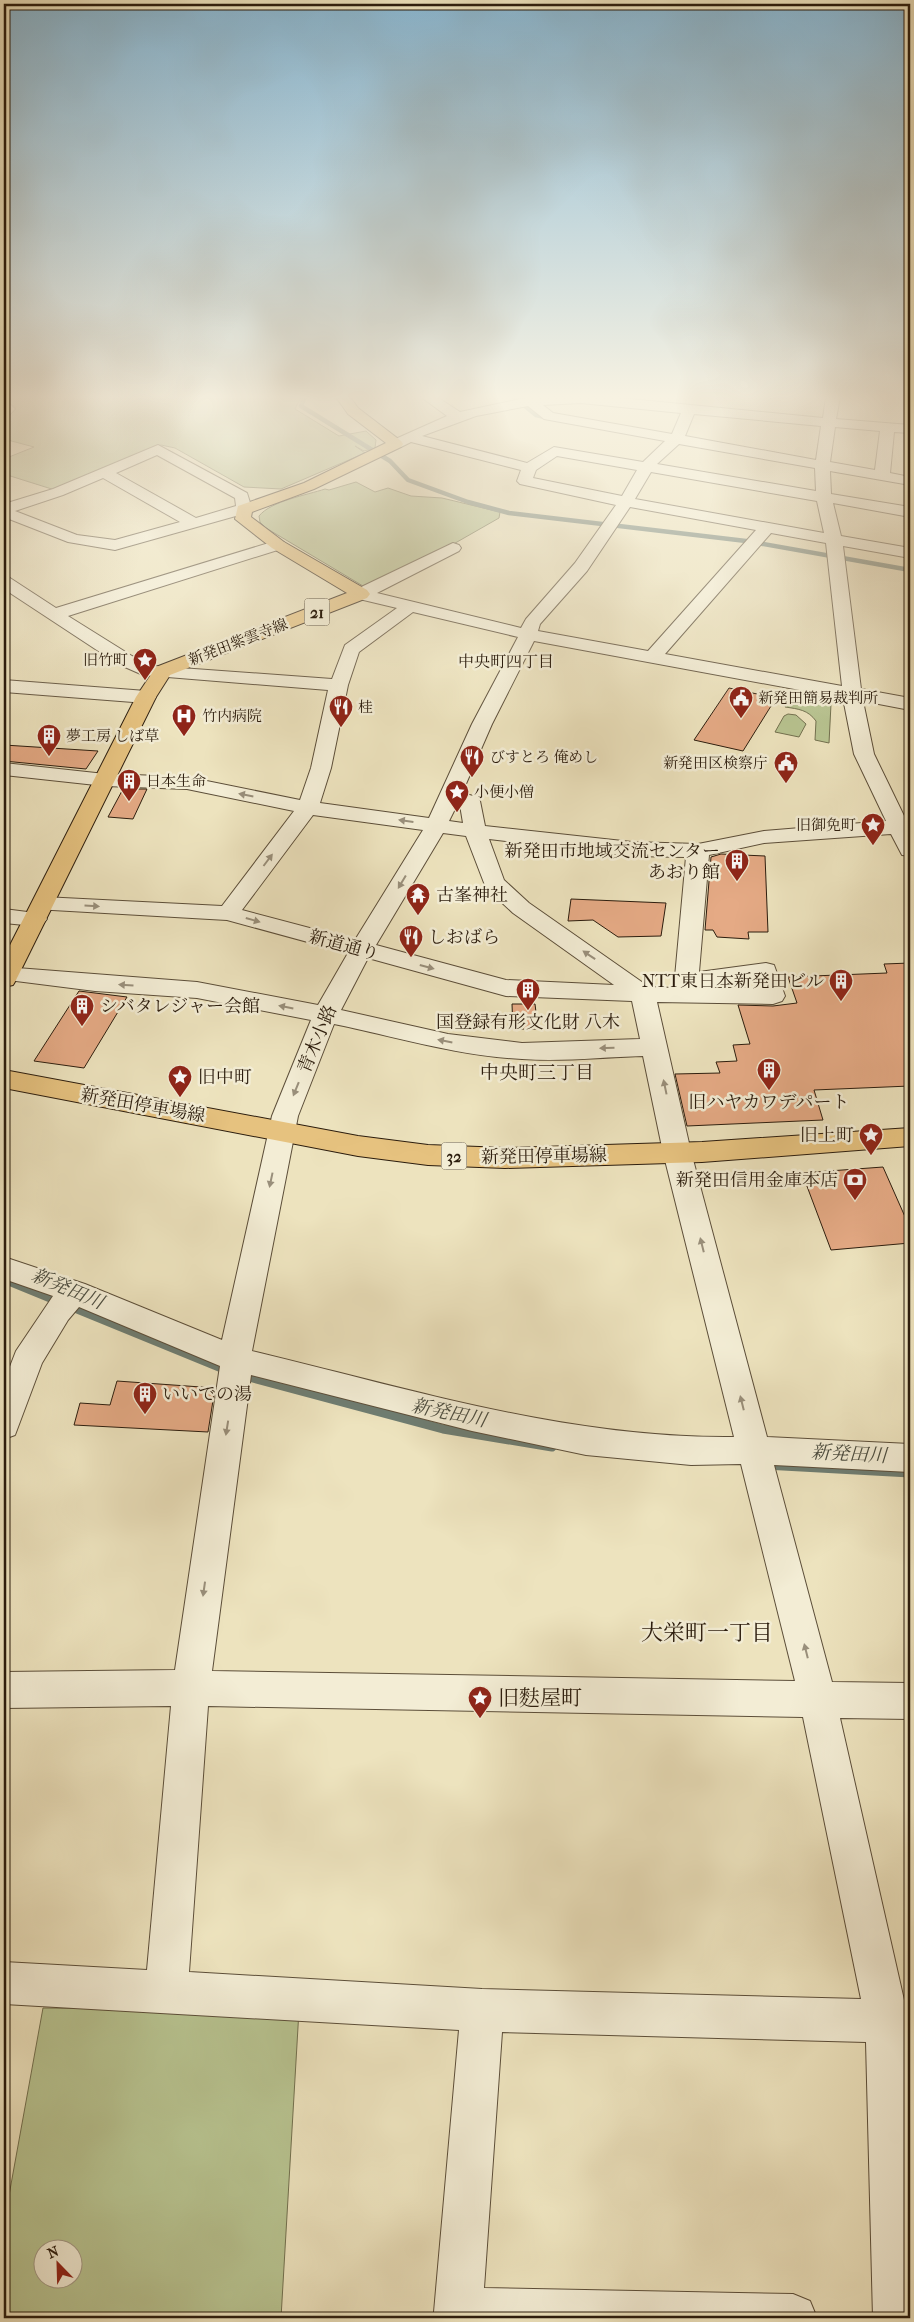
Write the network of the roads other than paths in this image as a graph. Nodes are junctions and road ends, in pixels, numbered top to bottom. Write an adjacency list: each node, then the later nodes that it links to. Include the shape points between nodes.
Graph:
1 (18, 505): 10 (street)
2 (163, 505): 12 (street)
3 (243, 505): 9 (street)
4 (254, 505): 9 (main road)
5 (624, 505): 22 (street, 青木小路, via 581,567)
6 (645, 505): 13 (street)
7 (826, 505): 14 (street)
8 (869, 505): 11 (street)
9 (244, 509): 12 (street); 15 (main road, 21, via 243,519)
10 (4, 510): 12 (street, via 74,539 115,545)
11 (910, 512)
12 (194, 523)
13 (767, 527): 14 (street); 23 (street)
14 (834, 539): 17 (street); 27 (street)
15 (278, 545): 19 (main road, 21); 21 (street)
16 (453, 548): 19 (street)
17 (910, 553)
18 (4, 582): 21 (street)
19 (361, 594): 20 (street); 24 (main road, 新発田紫雲寺線 / 21)
20 (409, 606): 22 (street); 26 (street, via 351,649)
21 (55, 614): 24 (street, via 125,660 150,671)
22 (526, 634): 23 (street); 32 (street, 青木小路)
23 (652, 657): 27 (street)
24 (163, 671): 26 (street); 28 (main road)
25 (4, 686): 28 (street)
26 (339, 686): 33 (street, via 321,768)
27 (852, 694): 29 (street); 35 (street, via 864,754)
28 (146, 697): 31 (main road)
29 (910, 704)
30 (4, 769): 31 (street)
31 (105, 780): 33 (street, one-way to 31, via 187,783); 39 (main road)
32 (450, 796): 34 (street, 青木小路); 36 (street, via 470,801)
33 (308, 808): 34 (street, one-way to 33); 40 (street, one-way to 33)
34 (437, 825): 36 (street); 42 (street, 青木小路, one-way to 42)
35 (904, 827): 37 (street); 38 (street, via 764,837)
36 (475, 831): 38 (street, via 632,849); 44 (street, one-way to 36, via 520,908 494,883)
37 (910, 850)
38 (698, 851): 44 (street, 新道通り, via 686,989)
39 (39, 912): 40 (street, 新道通り, one-way to 40); 41 (street, 新道通り); 43 (main road)
40 (228, 913): 42 (street, 新道通り, one-way to 42)
41 (4, 916)
42 (361, 950): 44 (street, 新道通り, one-way to 44, via 506,988); 45 (street, 青木小路)
43 (6, 976): 45 (street, one-way to 43, via 197,990)
44 (643, 994): 46 (street)
45 (326, 1014): 46 (street, one-way to 45, via 522,1051 448,1042); 48 (street, 青木小路, one-way to 48, via 285,1116)
46 (656, 1047): 50 (street, one-way to 46)
47 (4, 1080): 48 (main road, 新発田停車場線 / 32)
48 (282, 1132): 50 (main road, 新発田停車場線 / 32, via 428,1155 515,1158); 53 (street, 青木小路, one-way to 53, via 239,1334)
49 (910, 1137): 50 (main road, 新発田停車場線 / 32)
50 (677, 1152): 55 (street, one-way to 50)
51 (4, 1268): 52 (street)
52 (66, 1302): 53 (street); 54 (street, via 27,1360)
53 (235, 1369): 55 (street, via 586,1441 691,1450); 57 (street, 青木小路, one-way to 57)
54 (4, 1426)
55 (754, 1450): 56 (street); 59 (street, one-way to 55)
56 (910, 1458)
57 (191, 1688): 58 (street); 59 (street); 62 (street, 青木小路)
58 (4, 1690)
59 (818, 1698): 60 (street); 64 (street)
60 (910, 1701)
61 (4, 1983): 62 (street)
62 (166, 1992): 63 (street)
63 (482, 2010): 64 (street); 65 (street, via 458,2312)
64 (899, 2022): 66 (street)
65 (793, 2318)
66 (897, 2318)

